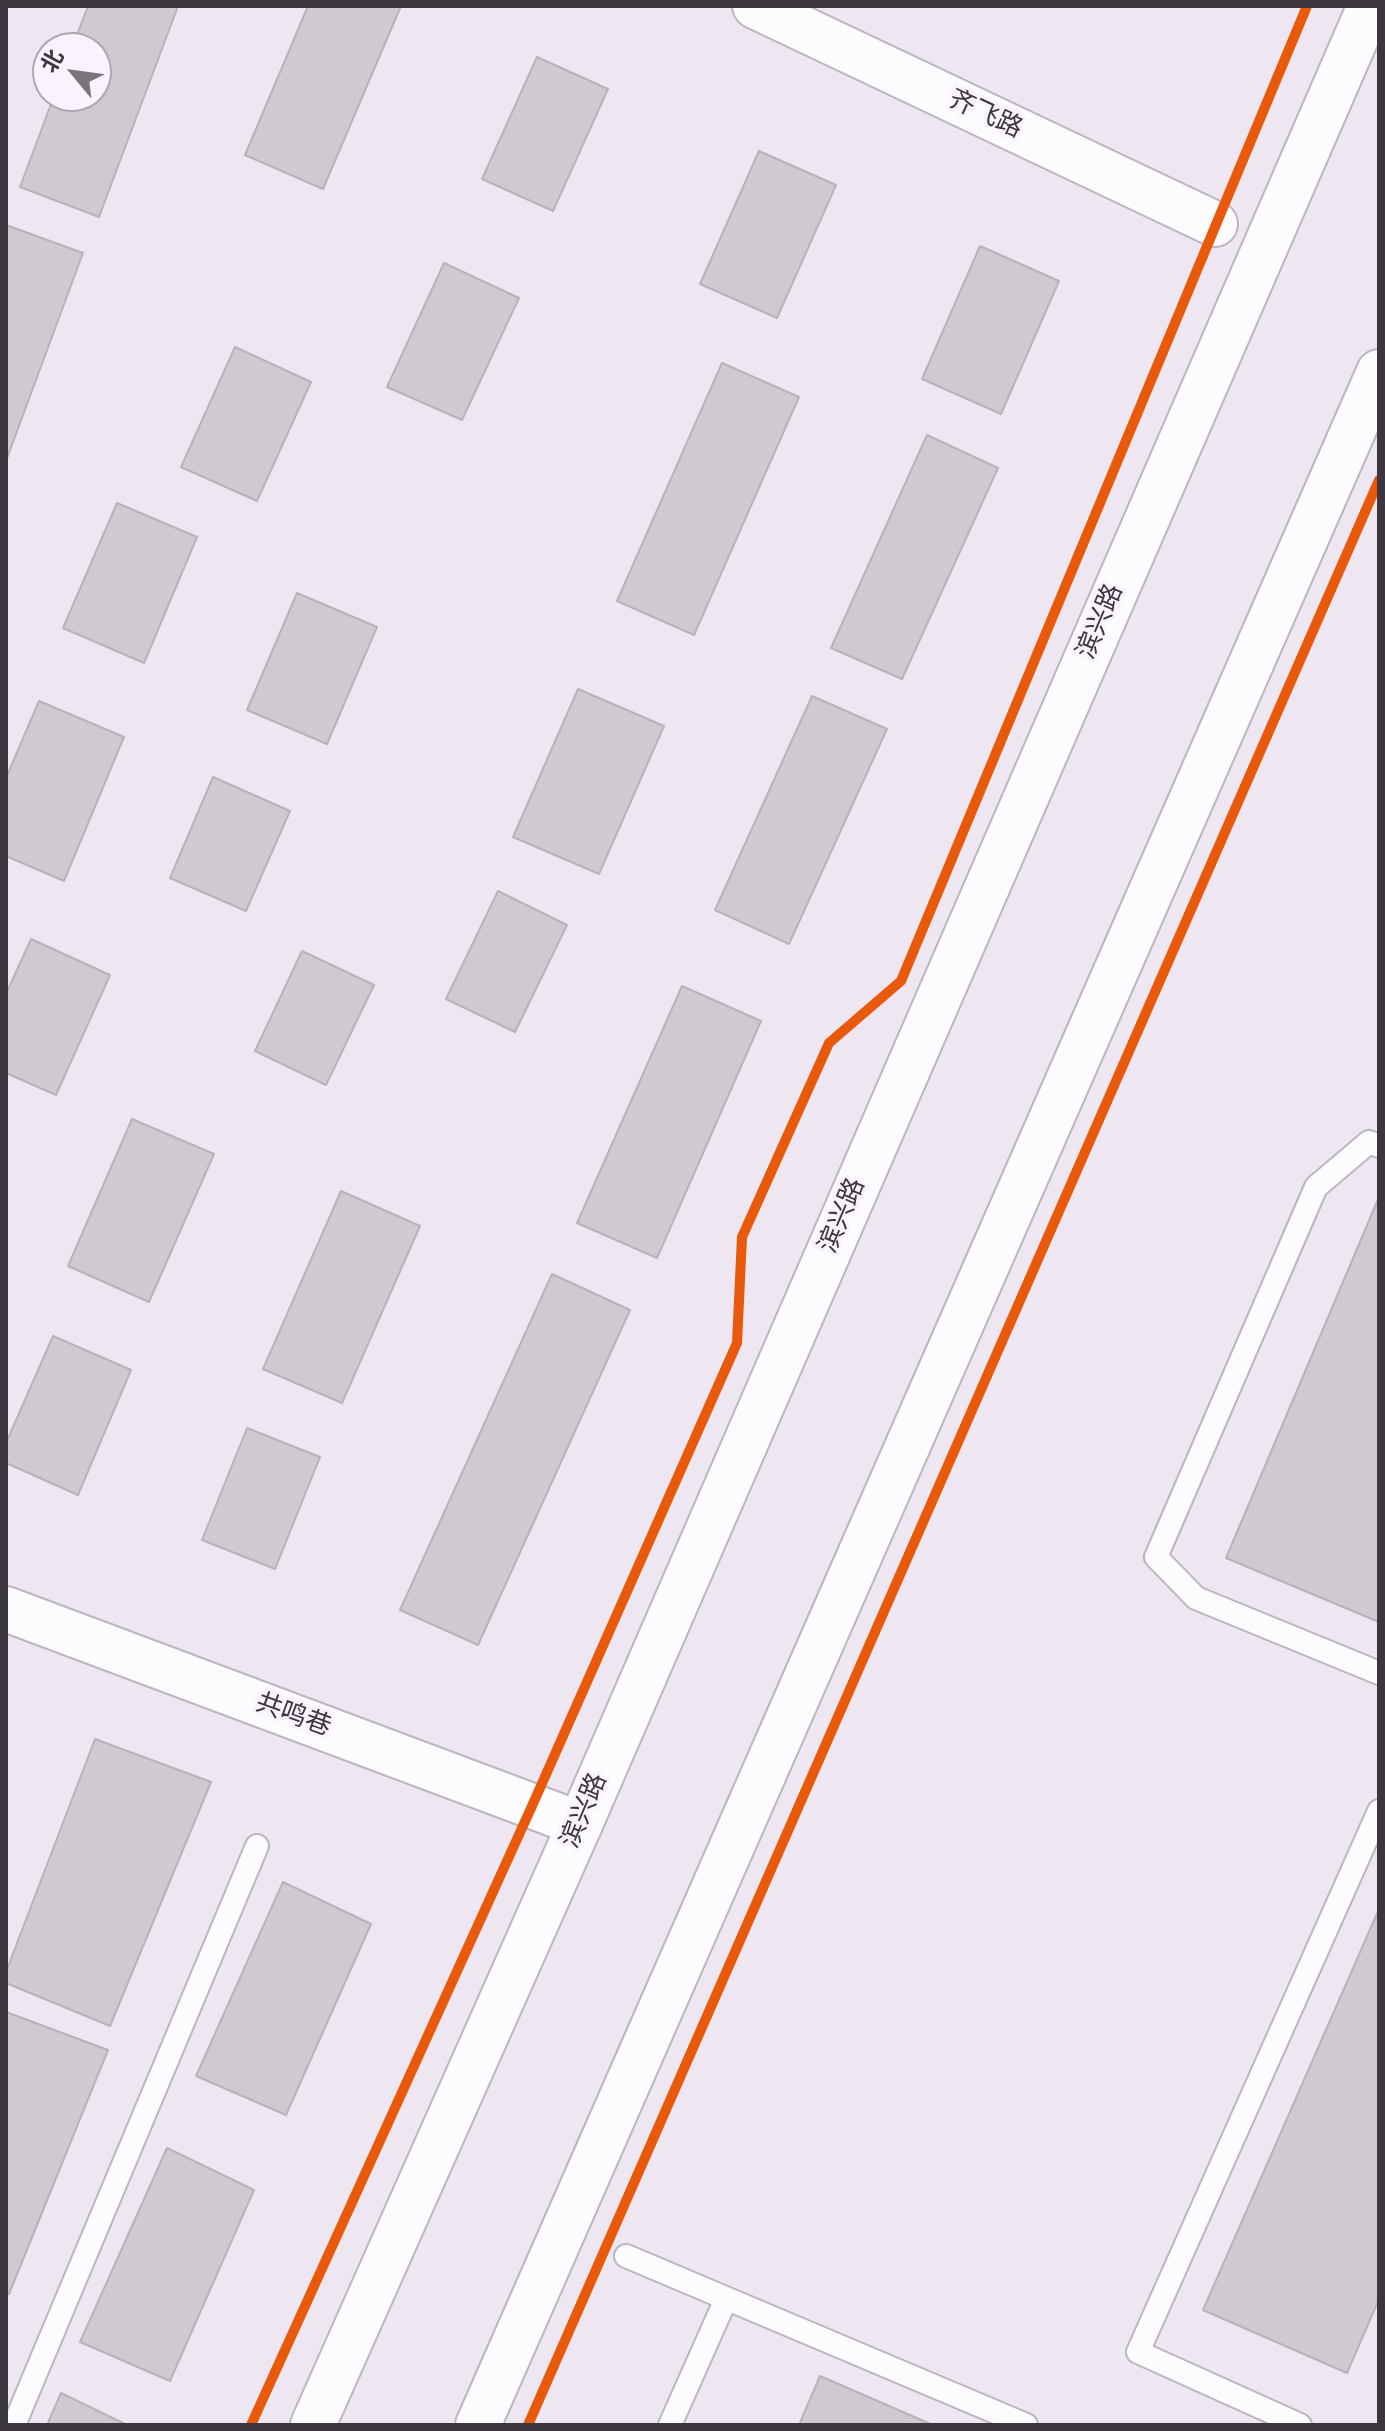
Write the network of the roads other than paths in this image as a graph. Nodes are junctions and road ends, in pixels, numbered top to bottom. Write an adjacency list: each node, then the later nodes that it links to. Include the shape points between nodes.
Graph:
1 (755, 6): 3 (main road, 齐飞路)
2 (1370, 6): 9 (main road, 滨兴路)
3 (1215, 224)
4 (1379, 372): 15 (main road)
5 (1379, 1146): 7 (lane, via 1369,1142 1316,1187 1156,1557 1196,1598)
6 (6, 1609): 9 (main road, 共鸣巷)
7 (1379, 1673)
8 (1379, 1811): 18 (lane, via 1138,2352)
9 (580, 1824): 14 (main road, 滨兴路)
10 (257, 1846): 13 (lane)
11 (626, 2256): 12 (lane)
12 (726, 2299): 16 (lane); 17 (lane)
13 (14, 2425)
14 (313, 2425)
15 (478, 2425)
16 (670, 2425)
17 (1026, 2425)
18 (1300, 2425)

